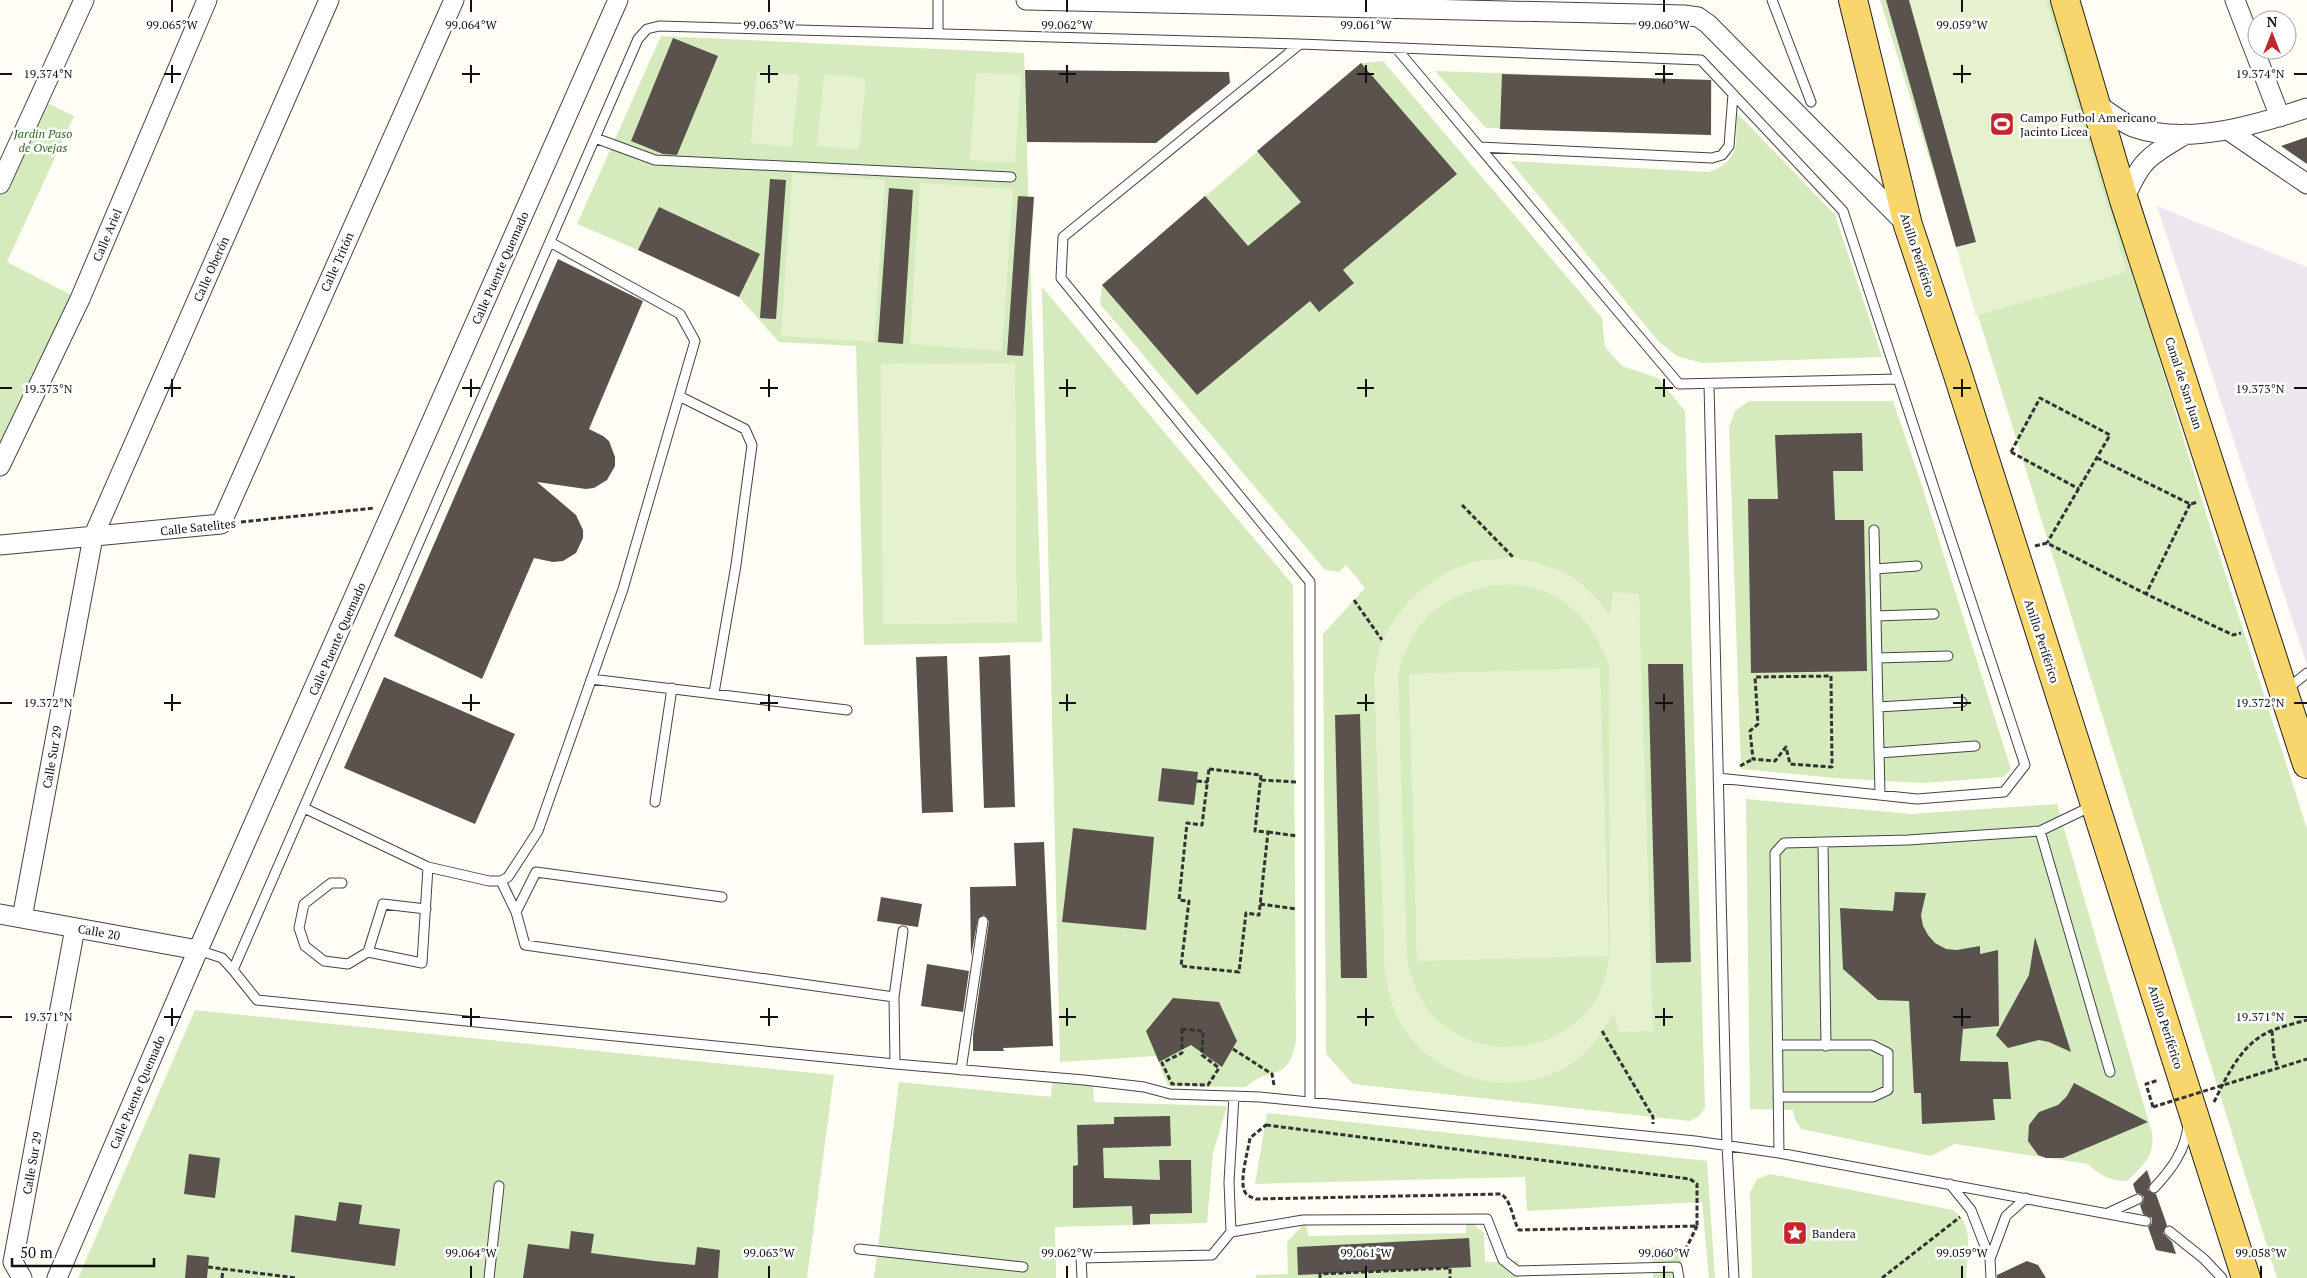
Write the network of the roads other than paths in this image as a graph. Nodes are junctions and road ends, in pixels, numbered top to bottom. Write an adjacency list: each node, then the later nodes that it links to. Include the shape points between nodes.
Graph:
1 (84, 0): 29 (street)
2 (207, 0): 37 (street, Calle Ariel, via 80,299)
3 (328, 0): 40 (street, Calle Oberón)
4 (454, 0): 38 (street, Calle Tritón)
5 (618, 0): 77 (street, Calle Puente Quemado)
6 (938, 0): 16 (lane)
7 (1026, 0): 12 (street)
8 (1772, 0): 20 (lane)
9 (1853, 0): 32 (main road, Anillo Periférico)
10 (2065, 0): 21 (main road, Canal de San Juan)
11 (2235, 0): 23 (street)
12 (1129, 1): 13 (street)
13 (1189, 2): 14 (street)
14 (1255, 2): 15 (street)
15 (1314, 3): 32 (street, via 1698,17)
16 (938, 34): 17 (lane); 26 (lane, via 659,26 647,29 638,39)
17 (1300, 44): 18 (lane); 89 (lane, via 1063,237 1061,278 1310,582)
18 (1396, 48): 19 (lane, via 1701,60); 27 (lane)
19 (1732, 94): 27 (lane, via 1729,146 1722,155 1712,158); 34 (lane, via 1843,211)
20 (1811, 102)
21 (2094, 102): 25 (street, via 2133,127); 31 (main road, Canal de San Juan)
22 (2307, 108): 23 (street)
23 (2280, 117): 24 (street)
24 (2228, 130): 25 (street); 30 (street)
25 (2186, 134): 31 (street, via 2145,161)
26 (595, 138): 28 (lane, via 654,160); 33 (lane)
27 (1480, 148): 35 (lane, via 1678,384)
28 (1011, 177)
29 (0, 184)
30 (2307, 184)
31 (2124, 200): 51 (main road, Canal de San Juan)
32 (1908, 225): 62 (main road, Anillo Periférico)
33 (550, 242): 36 (lane, via 680,314 695,341); 63 (lane)
34 (1898, 379): 35 (lane); 60 (lane, via 2024,765 2004,792 1917,799)
35 (1709, 384): 59 (lane)
36 (679, 396): 49 (lane, via 623,589); 52 (lane, via 745,429 752,445 736,566)
37 (0, 466)
38 (221, 524): 40 (street, Calle Satelites)
39 (1874, 530): 43 (lane)
40 (92, 537): 41 (street, Calle Satelites); 73 (street, Calle Sur 29)
41 (0, 545)
42 (1918, 566): 43 (lane)
43 (1874, 569): 45 (lane)
44 (1934, 614): 45 (lane)
45 (1876, 616): 47 (lane)
46 (1948, 656): 47 (lane)
47 (1877, 658): 54 (lane)
48 (2307, 673): 51 (lane)
49 (591, 679): 50 (lane); 67 (lane, via 538,831 508,877)
50 (672, 688): 52 (lane); 61 (lane)
51 (2284, 691): 58 (main road, Canal de San Juan)
52 (714, 693): 55 (lane)
53 (1962, 702): 54 (lane)
54 (1878, 707): 57 (lane)
55 (847, 710)
56 (1975, 746): 57 (lane)
57 (1879, 754): 60 (lane)
58 (2307, 764)
59 (1718, 778): 60 (lane); 90 (lane)
60 (1880, 795)
61 (655, 802)
62 (2095, 805): 64 (lane); 88 (main road, Anillo Periférico)
63 (304, 808): 66 (lane); 79 (lane)
64 (2040, 831): 65 (lane); 85 (lane)
65 (1823, 843): 81 (lane, via 1784,843 1776,853); 82 (lane)
66 (428, 867): 67 (lane); 70 (lane)
67 (501, 881): 71 (lane)
68 (342, 883): 78 (lane, via 332,883 304,904 299,928 305,946 324,961 348,964)
69 (722, 897): 71 (lane, via 536,872)
70 (426, 909): 78 (lane, via 383,904); 78 (lane, via 422,963)
71 (516, 912): 80 (lane, via 525,945)
72 (0, 914): 73 (street, Calle 20)
73 (22, 918): 75 (street, Calle 20)
74 (983, 921): 84 (lane)
75 (75, 928): 77 (street, Calle 20); 104 (street, Calle Sur 29, via 14,1262)
76 (903, 931): 80 (lane)
77 (198, 950): 79 (lane, via 222,958); 105 (street, Calle Puente Quemado)
78 (368, 952)
79 (233, 970): 83 (lane, via 257,1000)
80 (894, 997): 83 (lane)
81 (1778, 1045): 82 (lane); 87 (lane)
82 (1826, 1046): 87 (lane, via 1872,1046 1888,1053 1888,1090 1873,1097)
83 (895, 1064): 84 (lane)
84 (961, 1070): 86 (lane, via 1084,1080 1144,1087 1170,1094)
85 (2110, 1072)
86 (1234, 1096): 89 (lane); 100 (lane, via 1229,1182)
87 (1778, 1097): 91 (lane)
88 (2189, 1100): 94 (lane, via 2188,1127 2182,1151); 112 (main road, Anillo Periférico)
89 (1310, 1102): 90 (lane)
90 (1727, 1145): 91 (lane); 109 (lane)
91 (1779, 1153): 92 (lane)
92 (1950, 1184): 95 (lane); 102 (lane, via 1972,1210)
93 (499, 1186): 106 (lane)
94 (2154, 1188)
95 (2026, 1198): 97 (lane); 102 (lane, via 2006,1216)
96 (2138, 1198): 97 (lane)
97 (2108, 1213): 98 (lane)
98 (2146, 1221)
99 (2169, 1231): 111 (lane)
100 (1231, 1232): 107 (lane, via 1212,1255 1081,1258); 108 (lane, via 1303,1220 1487,1219 1502,1260 1518,1271 1677,1267)
101 (858, 1249): 103 (lane)
102 (1990, 1259): 110 (lane)
103 (1023, 1267)
104 (22, 1278)
105 (57, 1278)
106 (489, 1278)
107 (1082, 1278)
108 (1679, 1278)
109 (1734, 1278)
110 (1991, 1278)
111 (2222, 1278)
112 (2246, 1278)

